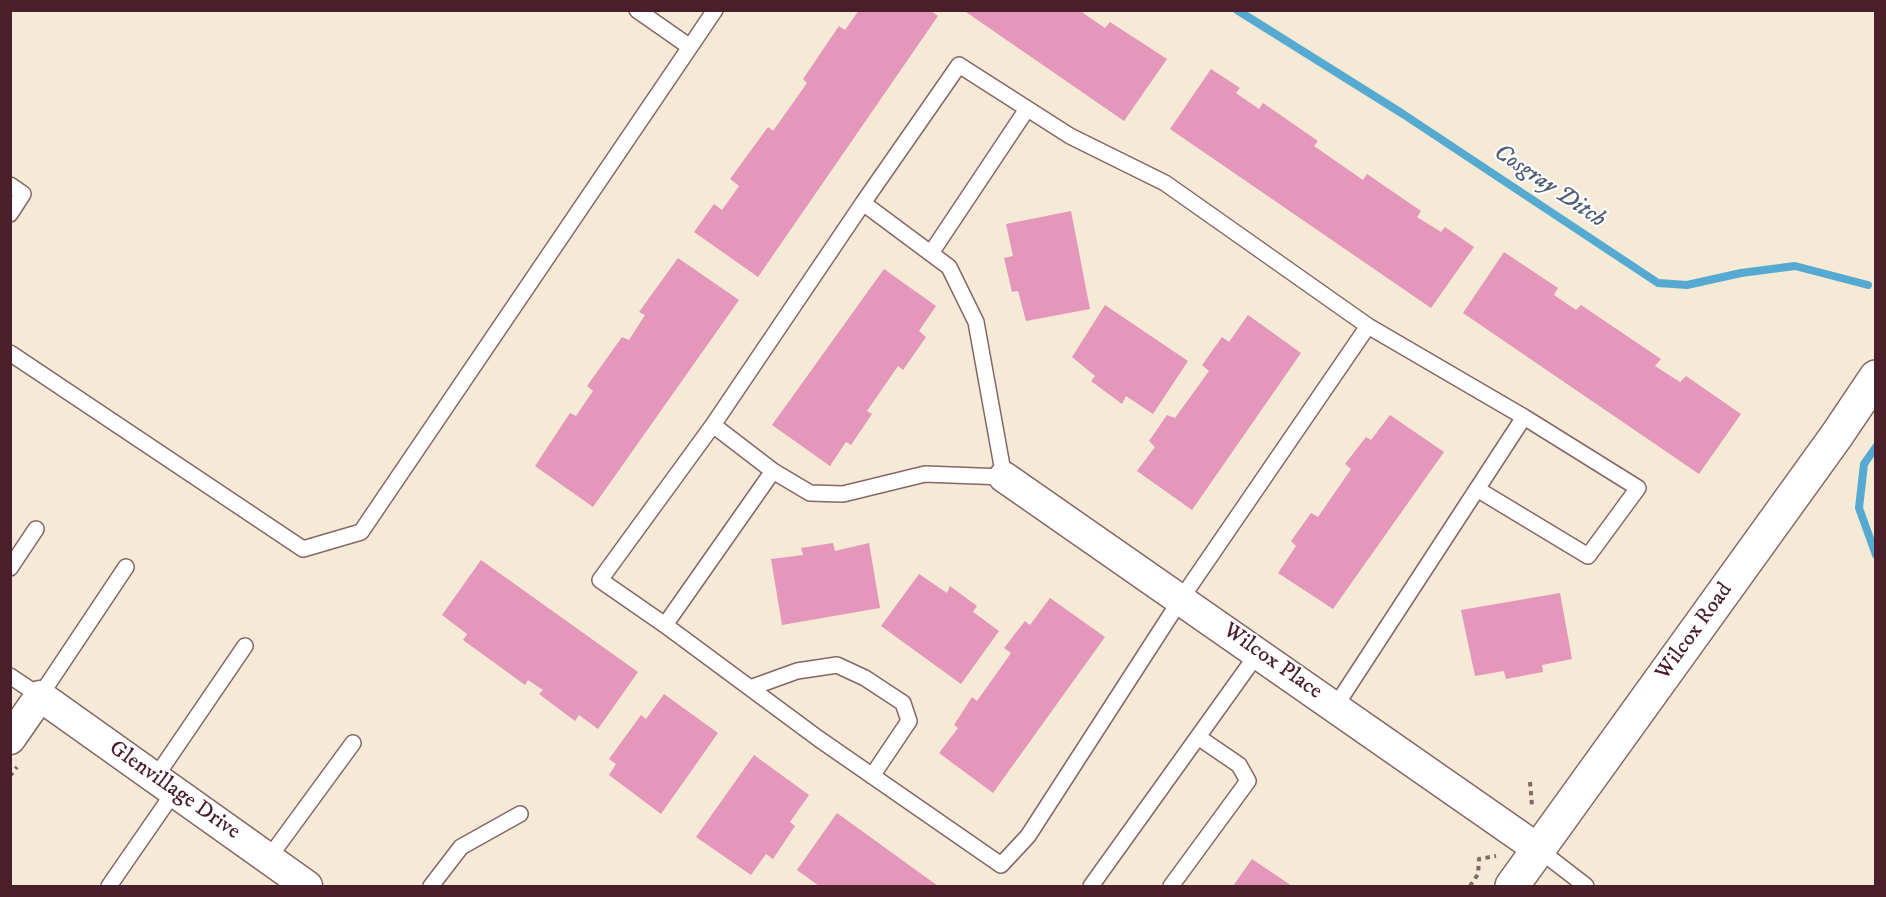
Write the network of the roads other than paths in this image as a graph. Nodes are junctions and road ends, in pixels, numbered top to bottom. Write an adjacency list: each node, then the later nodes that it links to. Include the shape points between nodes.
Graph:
1 (637, 10): 3 (lane)
2 (715, 10): 3 (lane)
3 (690, 47): 10 (lane, via 361,532 303,549)
4 (1027, 109): 6 (lane, via 959,65); 8 (lane); 9 (lane, via 1070,136 1165,183)
5 (10, 185): 7 (lane, via 23,194)
6 (863, 203): 8 (lane); 13 (lane)
7 (10, 214)
8 (931, 253): 15 (lane, via 950,267 976,322)
9 (1368, 326): 12 (lane); 20 (lane)
10 (10, 353)
11 (1875, 377): 34 (street, Wilcox Road, via 1831,444)
12 (1524, 417): 16 (lane); 16 (lane, via 1638,488 1588,556)
13 (713, 425): 14 (lane); 21 (lane, via 600,580)
14 (773, 471): 15 (lane, via 810,493 843,494 925,474); 21 (lane)
15 (1004, 477): 20 (street, Wilcox Place)
16 (1477, 489): 27 (lane)
17 (36, 529): 19 (lane)
18 (126, 567): 26 (lane)
19 (10, 568)
20 (1181, 599): 23 (street, Wilcox Place); 31 (lane, via 1028,836 1001,865)
21 (665, 624): 25 (lane)
22 (245, 646): 32 (lane)
23 (1258, 653): 27 (street, Wilcox Place); 28 (lane)
24 (10, 676): 26 (lane)
25 (750, 688): 31 (lane); 31 (lane, via 797,671 837,666 865,678 903,703 909,721)
26 (40, 696): 29 (street); 32 (street, Glenvillage Drive)
27 (1335, 707): 34 (street, Wilcox Place)
28 (1198, 737): 39 (lane); 40 (lane, via 1239,765 1248,781)
29 (10, 739)
30 (353, 743): 35 (lane)
31 (872, 776)
32 (165, 785): 35 (street, Glenvillage Drive); 36 (lane)
33 (520, 814): 38 (lane, via 460,847)
34 (1538, 849): 41 (street, Wilcox Road); 42 (lane)
35 (268, 859): 37 (street, Glenvillage Drive)
36 (109, 886)
37 (306, 886)
38 (431, 886)
39 (1091, 886)
40 (1171, 886)
41 (1512, 886)
42 (1586, 886)

